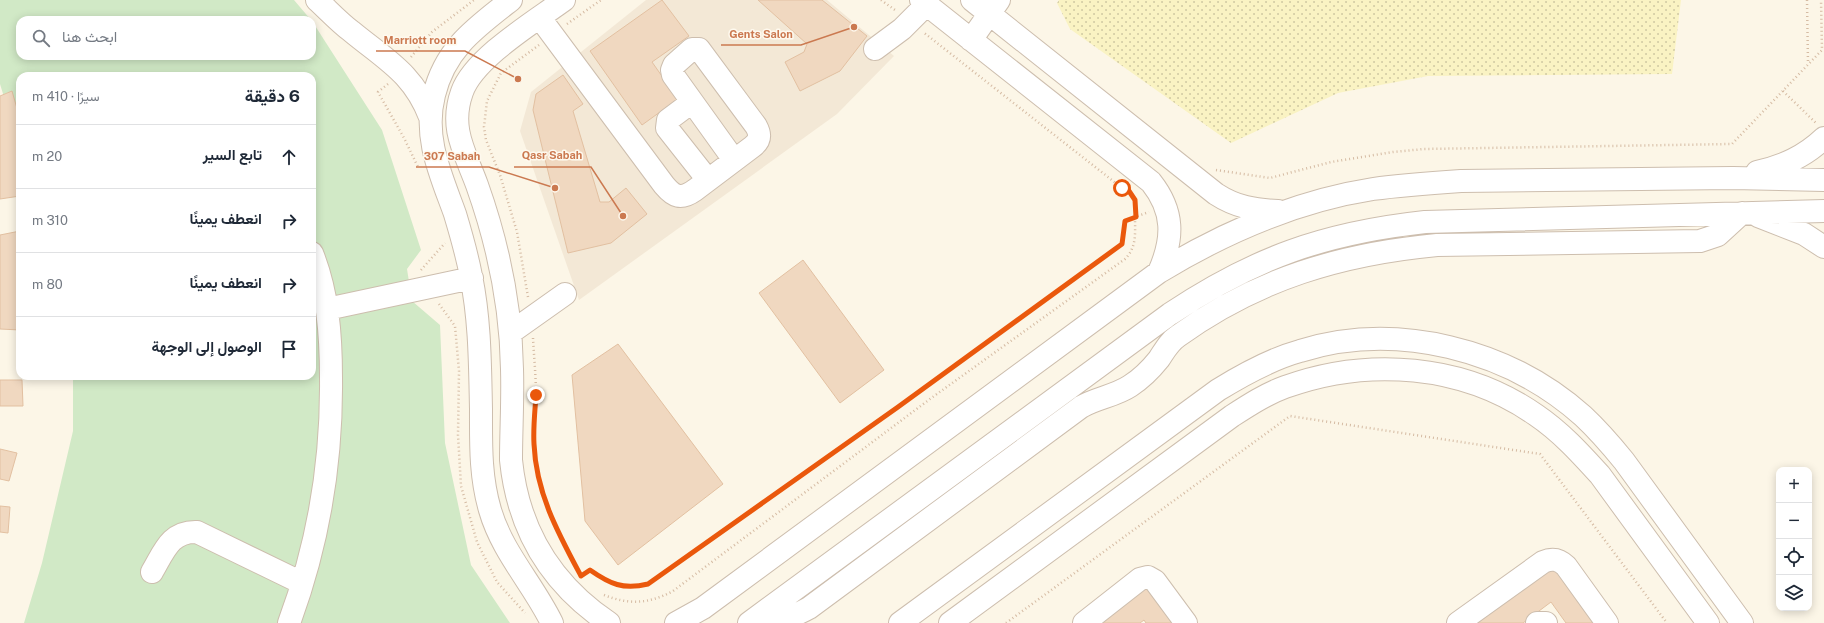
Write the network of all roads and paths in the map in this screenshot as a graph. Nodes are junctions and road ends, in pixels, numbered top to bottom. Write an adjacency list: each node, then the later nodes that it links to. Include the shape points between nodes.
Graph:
1 (317, 0): 15 (street, via 349,30)
2 (474, 0): 15 (path, via 432,32)
3 (511, 0): 17 (street, via 470,32 458,45)
4 (564, 0): 10 (street)
5 (601, 0): 12 (path)
6 (972, 0): 9 (street)
7 (1807, 0): 16 (path)
8 (923, 2): 11 (street); 13 (street)
9 (994, 7): 13 (street); 28 (street, via 1216,194 1245,208)
10 (540, 18): 12 (street); 18 (street, via 481,62)
11 (910, 22): 14 (street); 41 (path, via 1122,188 1127,188 1135,200 1136,217 1125,221 1122,244 648,584 632,587 613,584 590,570 581,576 554,526 543,496 536,465)
12 (552, 35): 26 (street, via 670,192 678,196 687,195); 41 (path, via 501,73 487,101 484,127 517,232)
13 (971, 40): 34 (street, via 1151,182 1166,206 1169,223 1168,245)
14 (875, 49)
15 (397, 65): 17 (street); 21 (street, via 417,90); 24 (path, via 378,92)
16 (1808, 65)
17 (439, 77): 18 (street); 21 (street)
18 (467, 81): 42 (street, via 458,106 458,136 486,210 495,242)
19 (1783, 91): 22 (path)
20 (692, 102): 23 (street); 23 (street, via 672,70 677,62 696,48 702,52 759,132 757,143); 26 (street, via 668,120 667,128)
21 (430, 117): 35 (street, via 434,156)
22 (1821, 132): 25 (street, via 1805,154 1794,161)
23 (734, 160): 26 (street)
24 (420, 172)
25 (1733, 178): 27 (street); 28 (street, via 1416,183 1343,195)
26 (708, 180)
27 (1824, 180)
28 (1285, 211): 34 (street, via 1220,238)
29 (1824, 211): 30 (street)
30 (1746, 213): 32 (street, via 1804,234); 37 (street, via 1425,222 1386,226 1347,233 1273,257); 40 (street, via 1718,235 1700,241 1437,245 1360,255 1286,277 1250,292)
31 (442, 236): 36 (path, via 445,244 421,270)
32 (1824, 247)
33 (316, 262): 39 (street)
34 (1159, 272): 52 (street, via 703,608)
35 (472, 278): 36 (street); 50 (street, via 480,340 481,459 490,512 504,545)
36 (424, 288): 39 (street); 47 (path, via 428,300 439,304 455,326 459,371 458,435 461,486 478,542 497,582)
37 (1202, 292): 40 (street); 43 (street)
38 (565, 294): 41 (street)
39 (328, 309): 46 (street, via 331,358 328,458 321,507)
40 (1216, 311): 44 (street, via 1176,337 1151,368 1130,386 1118,393 1090,402)
41 (532, 317): 42 (street)
42 (510, 333): 51 (street, via 511,460 521,510 534,542 565,587)
43 (1027, 419): 44 (street); 48 (street)
44 (1041, 437): 48 (street, via 809,608 784,619)
45 (152, 572): 46 (street, via 172,539 184,533 197,532)
46 (302, 583): 49 (street)
47 (528, 617)
48 (753, 620)
49 (289, 623)
50 (552, 623)
51 (608, 623)
52 (676, 623)
53 (900, 623): 64 (street, via 1218,390 1244,374 1299,351 1344,342 1389,339 1449,347 1506,366 1534,380 1583,416 1624,461)
54 (950, 623): 63 (street, via 1257,400 1311,378 1369,369 1427,372 1484,387 1511,400 1559,432 1600,475)
55 (1006, 623): 62 (path, via 1290,416 1540,454)
56 (1084, 623): 57 (street, via 1140,579 1148,576 1155,581)
57 (1186, 623)
58 (1458, 623): 61 (street, via 1543,562 1553,559 1566,566)
59 (1537, 623): 60 (street)
60 (1546, 623)
61 (1607, 623)
62 (1667, 623)
63 (1708, 623)
64 (1742, 623)

